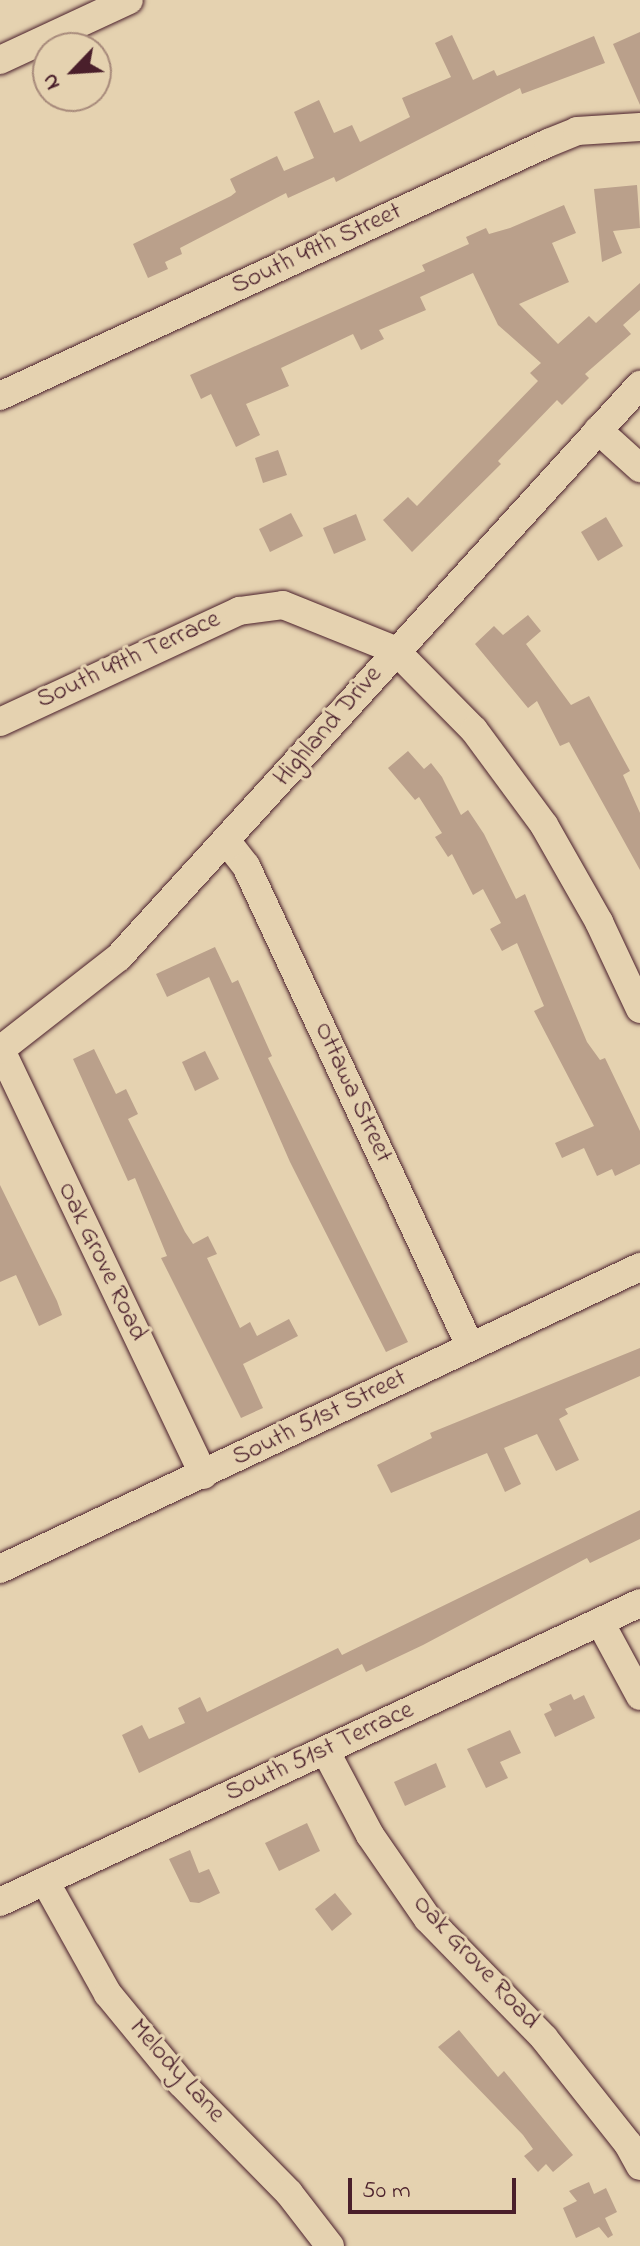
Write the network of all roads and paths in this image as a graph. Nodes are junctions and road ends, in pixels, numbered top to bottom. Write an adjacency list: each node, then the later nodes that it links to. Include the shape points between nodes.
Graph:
1 (129, 0): 2 (street)
2 (0, 60)
3 (640, 127): 5 (street, South 49th Street, via 577,131 548,143)
4 (640, 385): 6 (street, Highland Drive)
5 (0, 396)
6 (598, 430): 7 (street); 8 (street, Highland Drive)
7 (640, 468)
8 (395, 650): 9 (street, South 49th Terrace, via 283,605 239,611); 10 (street, Highland Drive); 11 (street, via 474,730 544,825)
9 (0, 722)
10 (228, 843): 12 (street, Highland Drive, via 119,957); 14 (street, Ottawa Street, via 246,866)
11 (640, 1009)
12 (0, 1049): 15 (street, Oak Grove Road)
13 (640, 1267): 14 (street, South 51st Street)
14 (470, 1346): 15 (street, South 51st Street)
15 (204, 1475): 16 (street, South 51st Street)
16 (0, 1569)
17 (640, 1603): 18 (street, South 51st Terrace)
18 (600, 1622): 19 (street); 20 (street, South 51st Terrace)
19 (640, 1696)
20 (325, 1750): 21 (street, South 51st Terrace); 23 (street, Oak Grove Road, via 370,1835 428,1919 544,2038)
21 (45, 1881): 22 (street, South 51st Terrace); 24 (street, Melody Lane, via 108,1994 181,2083 289,2193)
22 (0, 1902)
23 (640, 2166)
24 (330, 2246)

